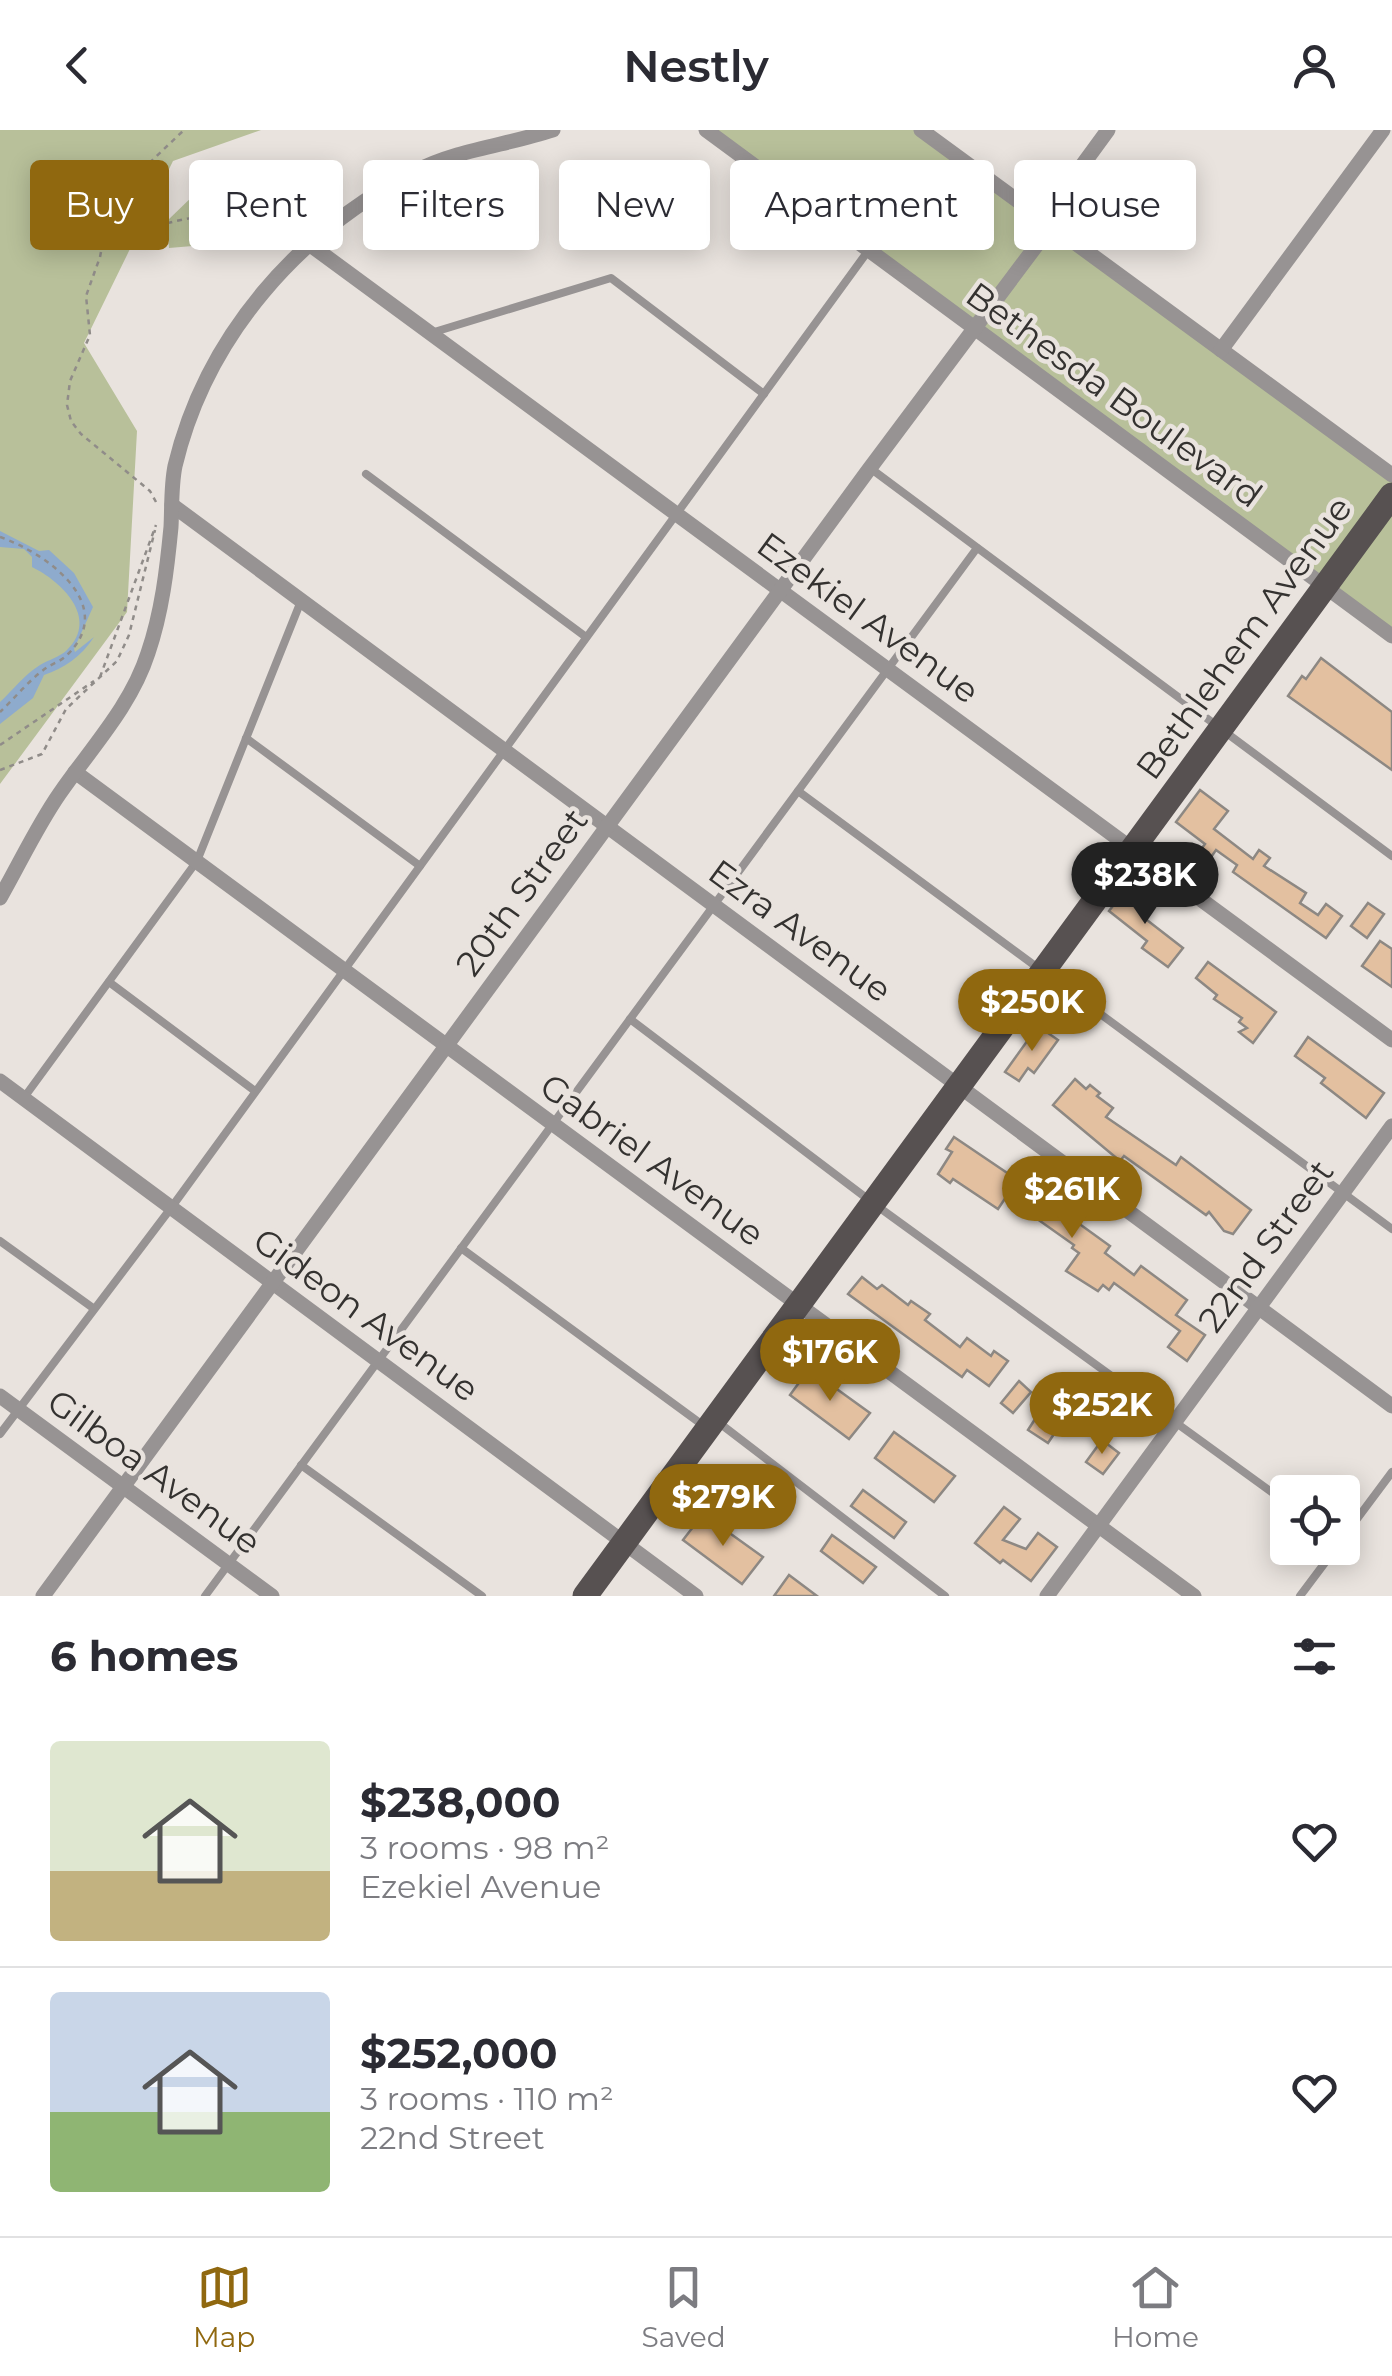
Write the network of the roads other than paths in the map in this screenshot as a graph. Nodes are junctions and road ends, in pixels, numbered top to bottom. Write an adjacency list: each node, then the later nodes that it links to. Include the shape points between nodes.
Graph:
1 (553, 130): 8 (street, via 418,170)
2 (706, 130): 13 (street, Bethesda Boulevard)
3 (921, 130): 7 (street)
4 (1108, 130): 6 (street, 20th Street)
5 (1383, 130): 16 (street)
6 (1088, 160)
7 (1014, 199)
8 (343, 218)
9 (302, 250): 22 (street, via 243,315 215,361)
10 (317, 250): 15 (street, Ezekiel Avenue)
11 (1028, 250): 14 (street, 20th Street)
12 (1084, 250): 16 (street)
13 (868, 251): 14 (street, Bethesda Boulevard); 17 (lane)
14 (974, 329): 18 (street, 20th Street); 25 (street, Bethesda Boulevard)
15 (431, 333): 17 (lane, via 611,278); 23 (street, Ezekiel Avenue)
16 (1221, 350): 20 (street)
17 (764, 394): 23 (lane)
18 (870, 468): 24 (lane); 26 (street, 20th Street)
19 (366, 474): 29 (lane)
20 (1392, 475)
21 (1392, 495): 25 (main road, Bethlehem Avenue)
22 (164, 504): 27 (street, Ezra Avenue); 34 (street, via 161,608 148,656)
23 (676, 514): 26 (street, Ezekiel Avenue); 29 (lane)
24 (977, 548): 30 (lane); 31 (lane)
25 (1325, 586): 28 (street, Bethesda Boulevard); 31 (main road, Bethlehem Avenue)
26 (780, 590): 30 (street, Ezekiel Avenue); 36 (street, 20th Street)
27 (301, 601): 32 (lane); 33 (street, Ezra Avenue)
28 (1392, 636)
29 (586, 638): 33 (lane)
30 (888, 669): 35 (lane); 37 (street, Ezekiel Avenue)
31 (1221, 729): 37 (main road, Bethlehem Avenue); 38 (lane)
32 (246, 738): 39 (lane); 40 (lane)
33 (504, 751): 36 (street, Ezra Avenue); 40 (lane)
34 (75, 772): 39 (street, Gabriel Avenue); 41 (street)
35 (798, 791): 42 (lane); 44 (lane)
36 (607, 827): 42 (street, Ezra Avenue); 48 (street, 20th Street)
37 (1132, 849): 44 (main road, Bethlehem Avenue); 47 (street, Ezekiel Avenue)
38 (1392, 856)
39 (197, 862): 43 (street, Gabriel Avenue); 45 (lane)
40 (420, 866): 43 (lane)
41 (0, 898)
42 (714, 905): 46 (lane); 50 (street, Ezra Avenue)
43 (344, 970): 48 (street, Gabriel Avenue); 51 (lane)
44 (1043, 972): 50 (main road, Bethlehem Avenue); 55 (lane)
45 (109, 982): 51 (lane); 52 (lane)
46 (630, 1020): 53 (lane); 56 (lane)
47 (1392, 1040)
48 (447, 1045): 53 (street, Gabriel Avenue); 61 (street, 20th Street)
49 (0, 1081): 52 (street, Gideon Avenue)
50 (959, 1086): 56 (main road, Bethlehem Avenue); 63 (street, Ezra Avenue)
51 (255, 1092): 57 (lane)
52 (24, 1099): 57 (street, Gideon Avenue)
53 (553, 1124): 60 (lane); 62 (street, Gabriel Avenue)
54 (1392, 1126): 55 (street, 22nd Street)
55 (1343, 1192): 58 (lane); 63 (street, 22nd Street)
56 (873, 1203): 62 (main road, Bethlehem Avenue); 69 (lane)
57 (170, 1208): 61 (street, Gideon Avenue); 64 (lane)
58 (1392, 1229)
59 (0, 1241): 64 (lane)
60 (461, 1248): 65 (lane); 70 (lane)
61 (272, 1284): 65 (street, Gideon Avenue); 74 (street, 20th Street)
62 (798, 1304): 70 (main road, Bethlehem Avenue); 77 (street, Gabriel Avenue)
63 (1259, 1307): 67 (street, Ezra Avenue); 69 (street, 22nd Street)
64 (93, 1308): 68 (lane)
65 (378, 1361): 72 (lane); 78 (street, Gideon Avenue)
66 (0, 1396): 68 (street, Gilboa Avenue)
67 (1392, 1406)
68 (18, 1409): 71 (lane); 74 (street, Gilboa Avenue)
69 (1175, 1421): 75 (lane); 77 (street, 22nd Street)
70 (711, 1424): 78 (main road, Bethlehem Avenue); 87 (lane)
71 (0, 1434)
72 (301, 1465): 79 (lane); 84 (lane)
73 (1392, 1472): 76 (lane)
74 (124, 1487): 79 (street, Gilboa Avenue); 81 (street, 20th Street)
75 (1270, 1491)
76 (1360, 1515)
77 (1098, 1526): 88 (street, 22nd Street); 89 (street, Gabriel Avenue)
78 (624, 1542): 85 (main road, Bethlehem Avenue); 86 (street, Gideon Avenue)
79 (228, 1564): 82 (lane); 83 (street, Gilboa Avenue)
80 (1323, 1565): 90 (lane)
81 (44, 1596)
82 (205, 1596)
83 (272, 1596)
84 (482, 1596)
85 (585, 1596)
86 (696, 1596)
87 (945, 1596)
88 (1047, 1596)
89 (1194, 1596)
90 (1300, 1596)

